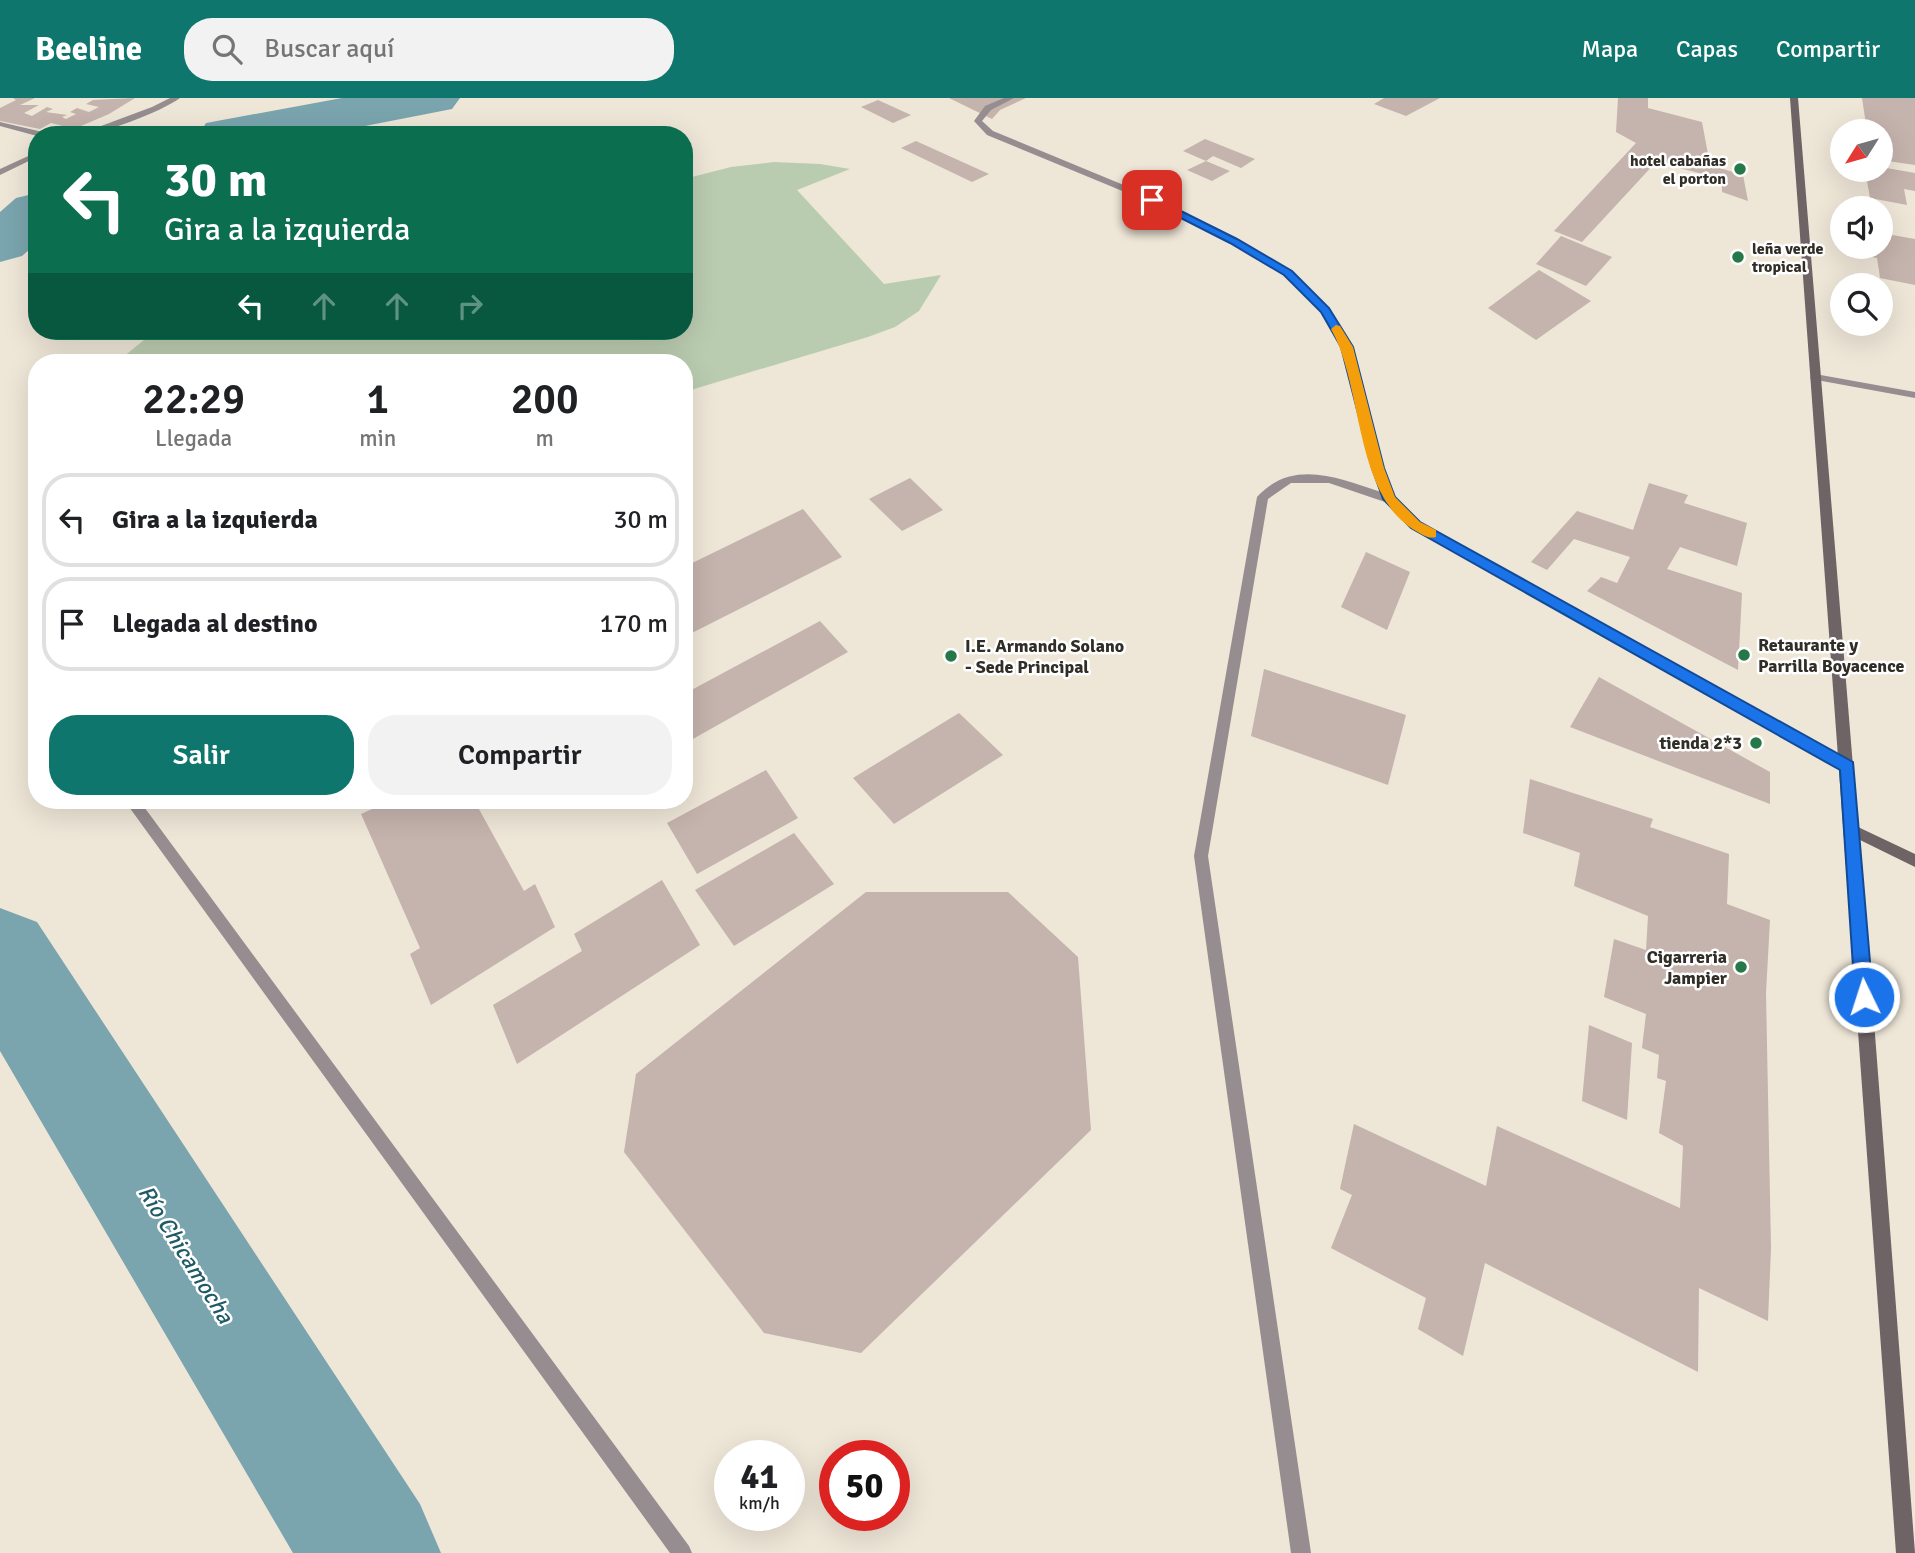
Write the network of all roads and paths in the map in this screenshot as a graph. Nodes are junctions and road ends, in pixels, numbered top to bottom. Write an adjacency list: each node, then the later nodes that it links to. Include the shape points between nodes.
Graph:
1 (176, 98): 5 (street)
2 (1010, 98): 11 (street, via 988,108 978,121 990,133 1152,200 1234,241 1288,273 1325,311 1347,347)
3 (1794, 98): 9 (main road)
4 (1, 125): 6 (street)
5 (107, 126)
6 (28, 131)
7 (28, 158): 8 (street)
8 (0, 172)
9 (1815, 377): 10 (street); 12 (main road)
10 (1915, 395)
11 (1389, 499): 12 (street, via 1415,525); 17 (street, via 1330,479 1289,479 1263,497 1201,856)
12 (1847, 766): 14 (main road)
13 (138, 809): 16 (street)
14 (1852, 830): 15 (main road); 18 (main road)
15 (1915, 862)
16 (682, 1553)
17 (1301, 1553)
18 (1906, 1553)

